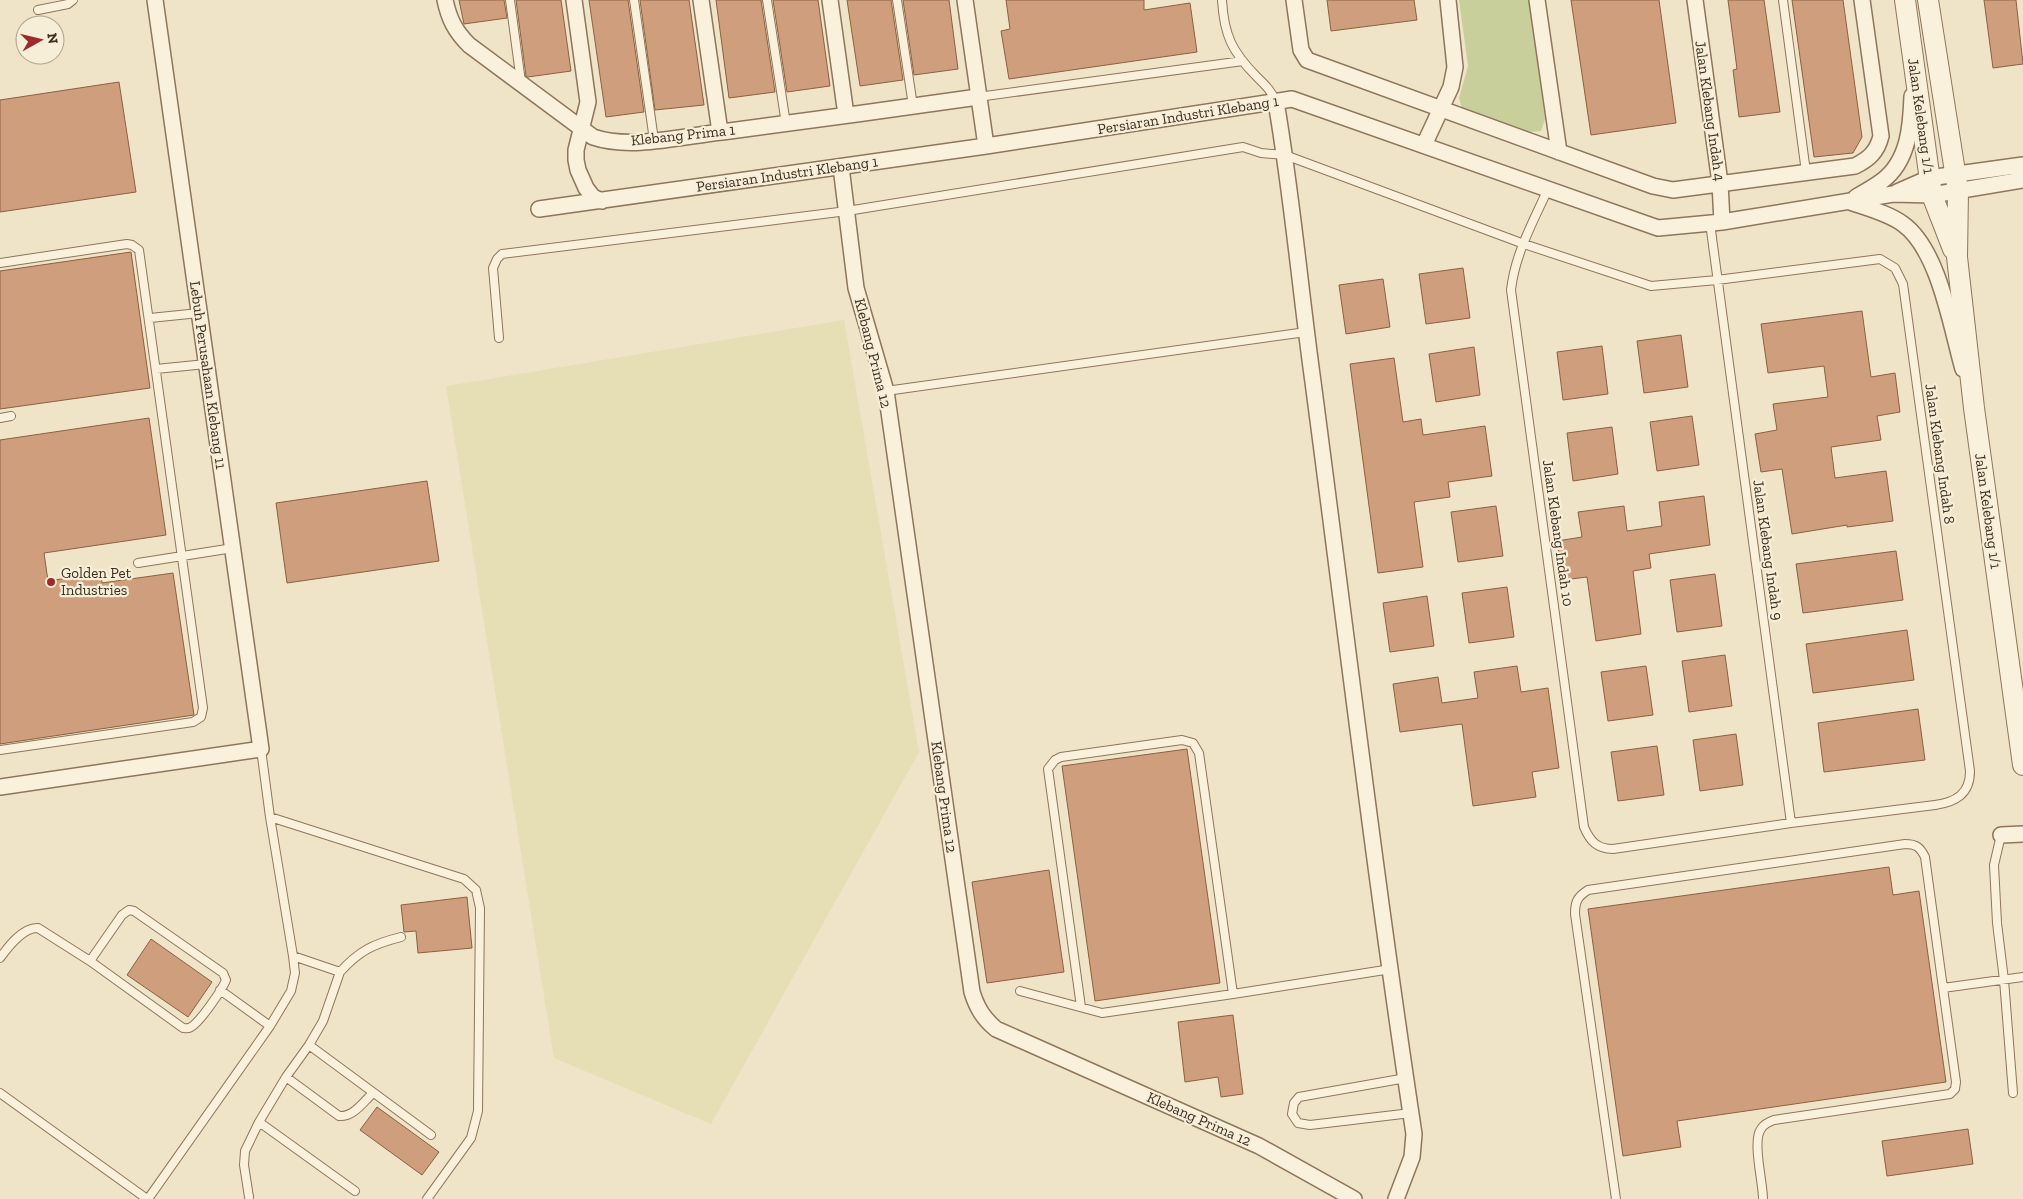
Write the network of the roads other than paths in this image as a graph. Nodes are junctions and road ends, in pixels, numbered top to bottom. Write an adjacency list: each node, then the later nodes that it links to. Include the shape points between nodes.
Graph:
1 (74, 0): 21 (lane)
2 (155, 0): 54 (street, Lebuh Perusahaan Klebang 11)
3 (445, 0): 23 (street, Klebang Prima 1, via 449,18 457,32)
4 (510, 0): 23 (lane)
5 (574, 0): 30 (street, via 588,102)
6 (634, 0): 32 (lane)
7 (701, 0): 31 (street)
8 (767, 0): 29 (lane)
9 (830, 0): 28 (street)
10 (897, 0): 26 (lane)
11 (965, 0): 24 (street)
12 (1222, 0): 22 (lane, via 1228,38)
13 (1294, 0): 27 (street, via 1300,43 1304,57 1310,62)
14 (1448, 0): 27 (street, via 1456,67)
15 (1537, 0): 35 (street)
16 (1694, 0): 42 (street, Jalan Klebang Indah 4)
17 (1783, 0): 39 (lane)
18 (1862, 0): 39 (street, via 1880,123 1879,144 1866,161 1855,166)
19 (1905, 0): 43 (street, Jalan Kelebang 1/1); 46 (street, via 1912,95 1908,136 1897,165 1884,180)
20 (1928, 0): 41 (street, Jalan Kelebang 1/1)
21 (38, 10)
22 (1242, 61): 24 (lane); 25 (lane, via 1268,87)
23 (521, 83): 30 (street, Klebang Prima 1)
24 (978, 97): 26 (street, Klebang Prima 1); 33 (street)
25 (1276, 102): 33 (street, Persiaran Industri Klebang 1); 34 (street, Persiaran Industri Klebang 1, via 1295,99); 36 (street)
26 (913, 106): 28 (street, Klebang Prima 1)
27 (1441, 110): 34 (street); 35 (street)
28 (846, 115): 29 (street, Klebang Prima 1)
29 (786, 124): 31 (street, Klebang Prima 1)
30 (581, 128): 32 (street, Klebang Prima 1, via 604,141); 45 (street, via 576,150 578,170 593,197)
31 (720, 132): 32 (street, Klebang Prima 1)
32 (654, 140)
33 (986, 146): 38 (street, Persiaran Industri Klebang 1)
34 (1424, 146): 44 (street, Persiaran Industri Klebang 1)
35 (1559, 152): 42 (street, via 1673,190)
36 (1285, 155): 48 (lane, via 1261,153 1243,147); 50 (lane); 56 (street)
37 (2023, 165): 41 (street)
38 (841, 167): 45 (street, Persiaran Industri Klebang 1); 48 (street, Klebang Prima 12)
39 (1806, 172): 42 (street)
40 (2023, 180): 41 (street)
41 (1956, 182): 43 (street, Persiaran Industri Klebang 1); 51 (street, Jalan Kelebang 1/1)
42 (1720, 183): 49 (street, Jalan Klebang Indah 4)
43 (1931, 186): 46 (street, Persiaran Industri Klebang 1); 51 (street, Jalan Kelebang 1/1)
44 (1548, 189): 49 (street, Persiaran Industri Klebang 1, via 1658,228); 50 (lane, Jalan Klebang Indah 10)
45 (602, 200): 47 (street, Persiaran Industri Klebang 1)
46 (1848, 201): 49 (street, Persiaran Industri Klebang 1); 61 (street, via 1902,223 1924,247 1942,292)
47 (539, 209)
48 (846, 211): 57 (lane, via 502,254 493,268); 60 (street, Klebang Prima 12, via 856,288)
49 (1716, 222): 53 (lane, Jalan Klebang Indah 9)
50 (1524, 244): 53 (lane, via 1651,286); 72 (lane, Jalan Klebang Indah 10, via 1513,270 1513,314 1584,826 1588,836 1598,846 1613,849)
51 (1956, 258): 61 (street, Jalan Kelebang 1/1)
52 (0, 263): 55 (lane, via 132,245 140,255)
53 (1718, 280): 72 (lane, Jalan Klebang Indah 9); 72 (lane, Jalan Klebang Indah 8, via 1871,259 1888,262 1900,275 1970,771 1970,780 1962,795 1954,800)
54 (199, 313): 55 (lane); 58 (street, Lebuh Perusahaan Klebang 11)
55 (150, 318): 59 (lane)
56 (1306, 332): 60 (lane); 79 (street)
57 (499, 338)
58 (206, 364): 59 (lane); 64 (street, Lebuh Perusahaan Klebang 11)
59 (156, 369): 65 (lane)
60 (886, 391): 102 (street, Klebang Prima 12, via 972,992 977,1008 996,1029 1258,1146)
61 (1974, 408): 69 (street, Jalan Kelebang 1/1)
62 (11, 416): 63 (lane)
63 (0, 418)
64 (232, 548): 65 (lane); 67 (street, Lebuh Perusahaan Klebang 11)
65 (182, 556): 66 (lane); 68 (lane, via 204,708 201,717 193,722)
66 (138, 562)
67 (261, 749): 70 (street); 71 (lane)
68 (0, 750)
69 (2023, 765)
70 (0, 787)
71 (270, 817): 76 (lane); 101 (lane, via 464,879 476,890 480,908 478,1111 471,1138)
72 (1791, 823)
73 (2023, 834): 74 (street)
74 (2001, 835): 82 (lane, via 1994,864)
75 (401, 937): 80 (lane, via 369,947 352,958)
76 (293, 956): 80 (lane); 88 (lane, via 295,973 291,991)
77 (0, 958): 78 (lane, via 24,932 33,928 42,930)
78 (90, 961): 84 (lane, via 183,1028 195,1024); 84 (lane, via 122,915 134,910 223,974 226,980)
79 (1390, 969): 86 (lane); 91 (street)
80 (340, 972): 89 (lane, via 323,1021)
81 (2023, 977): 82 (lane)
82 (2004, 980): 83 (lane); 94 (lane)
83 (1943, 988): 104 (lane, via 1925,857 1915,844 1588,890 1579,895 1575,914); 105 (lane, via 1956,1082 1950,1094 1767,1123 1761,1128 1758,1142)
84 (220, 990): 88 (lane)
85 (1020, 991): 87 (lane)
86 (1234, 994): 87 (lane, via 1102,1013); 87 (lane, via 1199,753 1193,743 1182,740 1061,757 1048,769)
87 (1081, 1007)
88 (270, 1026): 100 (lane)
89 (309, 1045): 90 (lane); 93 (lane)
90 (286, 1077): 93 (lane, via 339,1116 349,1115); 96 (lane)
91 (1406, 1078): 95 (street); 95 (lane, via 1299,1097 1292,1114 1298,1123 1310,1125)
92 (0, 1093): 100 (lane)
93 (373, 1093): 97 (lane)
94 (2012, 1093)
95 (1411, 1113): 103 (street, via 1414,1134 1412,1158)
96 (259, 1122): 98 (lane); 99 (lane, via 245,1152)
97 (432, 1136)
98 (354, 1191)
99 (248, 1197)
100 (147, 1199)
101 (427, 1199)
102 (1354, 1199)
103 (1396, 1199)
104 (1616, 1199)
105 (1763, 1199)

